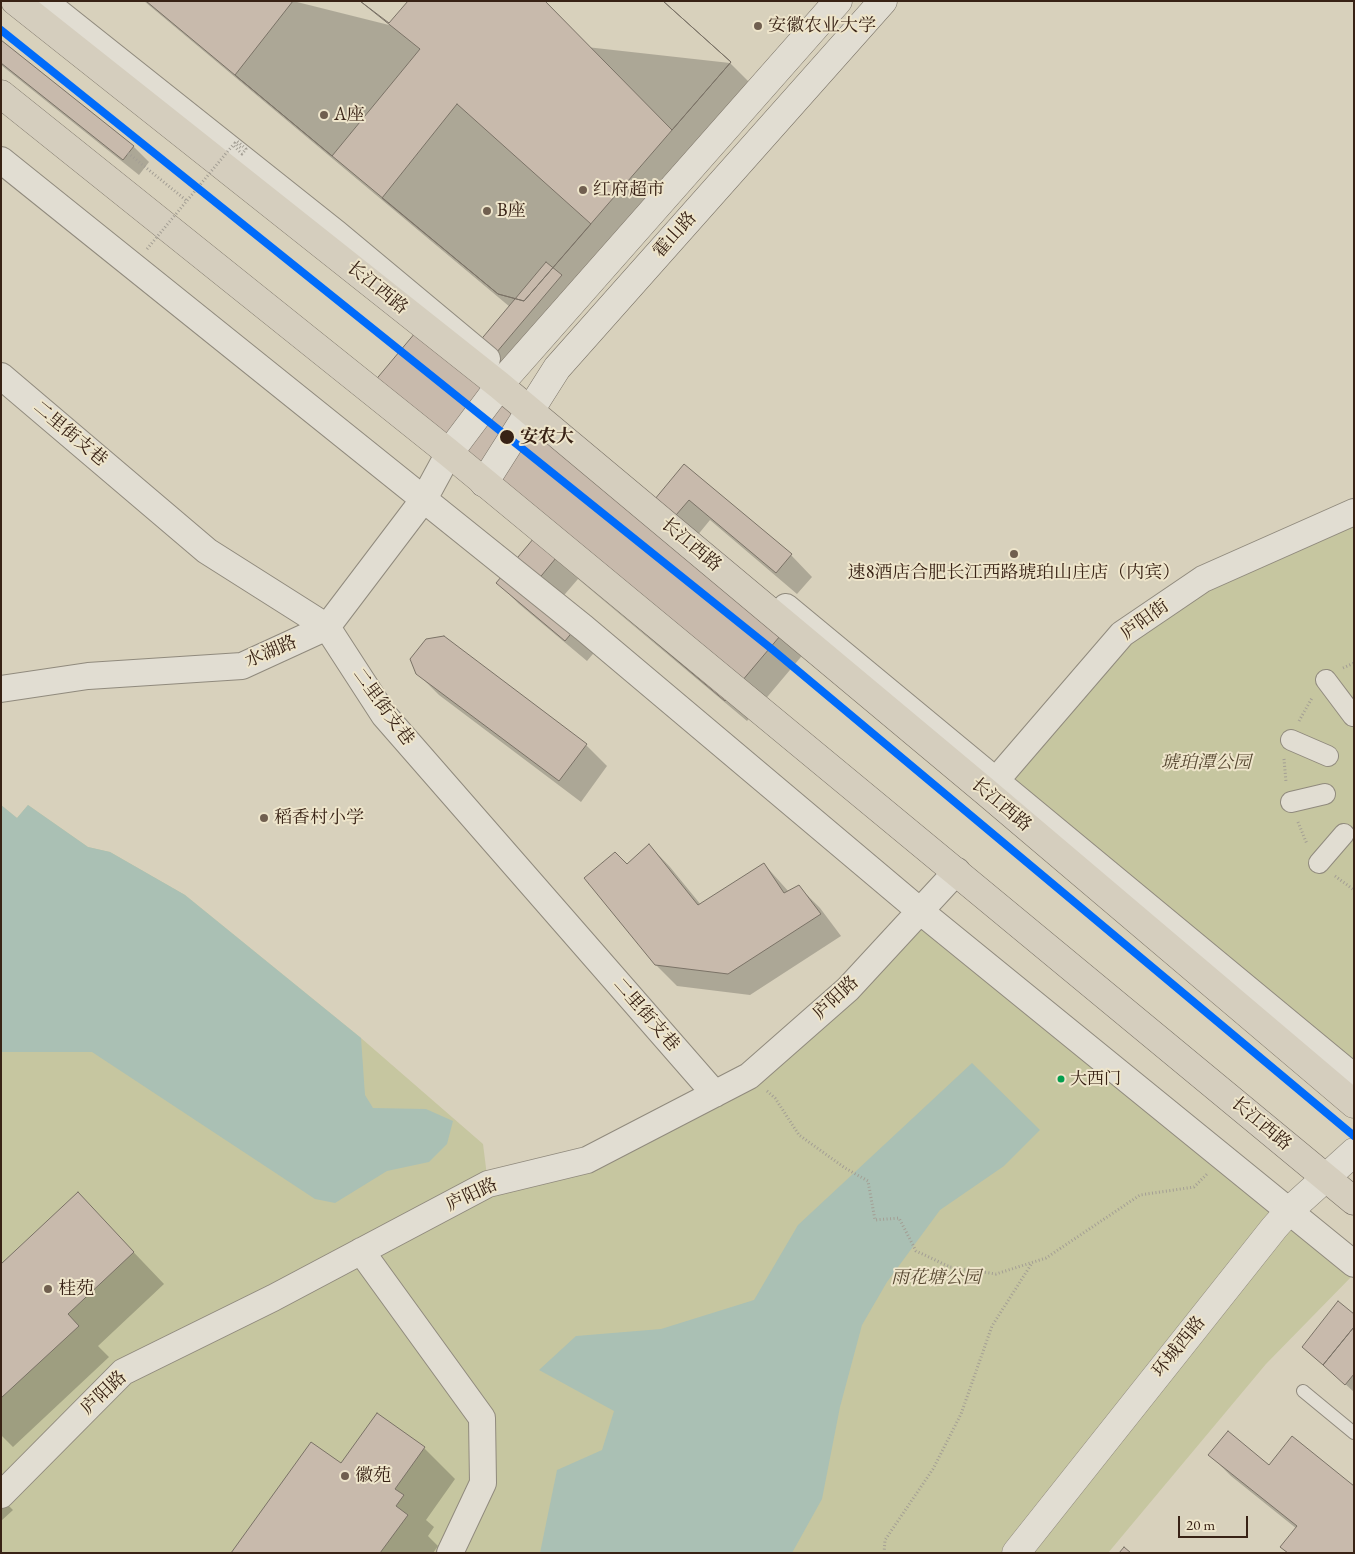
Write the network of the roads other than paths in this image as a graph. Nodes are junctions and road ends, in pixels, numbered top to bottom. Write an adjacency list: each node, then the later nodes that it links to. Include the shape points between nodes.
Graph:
1 (15, 1): 8 (highway, 长江西路)
2 (44, 1): 8 (street, via 337,234)
3 (838, 1): 8 (main road, 霍山路)
4 (883, 1): 9 (main road, 霍山路, via 557,368)
5 (1, 94): 10 (highway, 长江西路)
6 (1, 160): 12 (street)
7 (1, 376): 14 (street, 二里街支巷, via 207,551)
8 (503, 380): 9 (highway, 长江西路); 10 (main road, 霍山路)
9 (533, 405): 11 (main road, 霍山路); 20 (highway, 长江西路)
10 (449, 453): 11 (highway, 长江西路); 12 (street, 水湖路)
11 (484, 483): 25 (highway, 长江西路)
12 (424, 499): 14 (street, 水湖路); 26 (street, via 584,628)
13 (1354, 512): 20 (street, 庐阳街, via 1203,579 1122,634)
14 (327, 627): 16 (street, 水湖路, via 242,666 88,676); 28 (street, 二里街支巷, via 384,715)
15 (1326, 680): 17 (street)
16 (1, 689)
17 (1353, 716)
18 (1291, 740): 19 (street)
19 (1328, 756)
20 (991, 786): 27 (street); 29 (highway, 长江西路)
21 (1325, 794): 22 (street)
22 (1292, 802)
23 (1344, 834): 24 (street)
24 (1319, 863)
25 (957, 872): 26 (street, 庐阳路); 31 (highway, 长江西路)
26 (920, 911): 28 (street, 庐阳路, via 848,989 749,1076); 33 (street)
27 (1354, 1078)
28 (715, 1094): 34 (street, 庐阳路, via 587,1160 488,1184)
29 (1354, 1104)
30 (1354, 1152): 31 (main road, 环城西路)
31 (1319, 1172): 32 (highway, 长江西路); 33 (main road, 环城西路)
32 (1354, 1202)
33 (1289, 1211): 35 (street); 40 (main road, 环城西路)
34 (361, 1251): 38 (street, 庐阳路, via 123,1372); 39 (street, via 482,1418 483,1484)
35 (1354, 1264)
36 (1303, 1391): 37 (lane)
37 (1354, 1433)
38 (1, 1495)
39 (450, 1553)
40 (1016, 1553)

